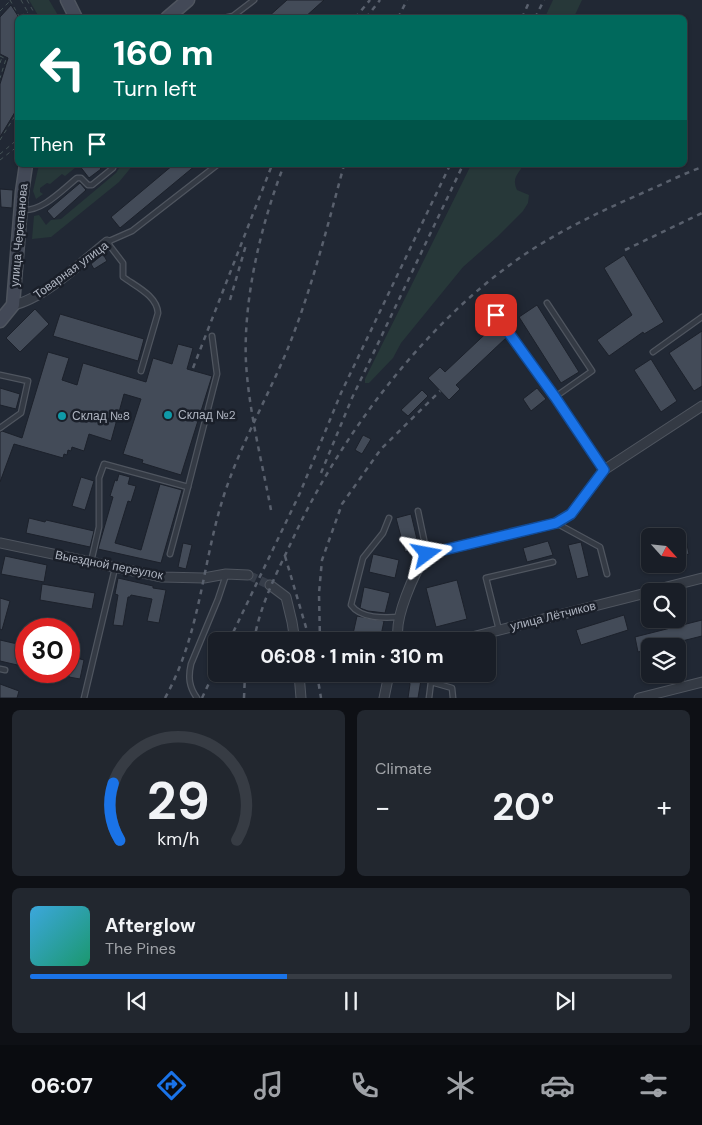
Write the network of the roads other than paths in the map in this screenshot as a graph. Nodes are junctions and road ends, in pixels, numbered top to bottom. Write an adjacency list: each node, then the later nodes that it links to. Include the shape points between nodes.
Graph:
1 (66, 0): 4 (main road)
2 (188, 0): 5 (main road)
3 (254, 0): 6 (lane)
4 (74, 15)
5 (170, 15)
6 (234, 15)
7 (26, 167): 10 (main road, улица Черепанова)
8 (113, 167): 10 (lane, via 92,185 77,178 45,204 30,211)
9 (214, 167): 11 (lane, Товарная улица, via 132,231)
10 (20, 210): 13 (main road, улица Черепанова)
11 (107, 242): 13 (street, Товарная улица, via 39,295); 19 (lane, via 123,263 123,277 158,306)
12 (548, 303): 21 (lane, via 592,371)
13 (13, 305): 16 (main road, Товарная улица)
14 (496, 315): 21 (lane)
15 (702, 317): 18 (lane)
16 (0, 320)
17 (212, 336): 25 (lane, via 217,374)
18 (653, 352)
19 (141, 371)
20 (0, 375): 23 (lane, via 28,381 21,413)
21 (555, 397): 24 (lane)
22 (702, 406): 24 (street)
23 (0, 428)
24 (604, 470): 28 (street, via 571,514)
25 (188, 487): 30 (lane); 32 (lane, via 104,464 99,478 99,527)
26 (418, 512): 31 (lane)
27 (389, 518): 42 (lane, via 383,533 363,558 351,605 364,614 382,618)
28 (556, 523): 31 (street); 36 (lane, via 600,547)
29 (0, 543): 32 (street, Выездной переулок)
30 (170, 554)
31 (427, 554): 42 (street, via 418,566)
32 (91, 562): 34 (street, Выездной переулок)
33 (553, 562): 43 (lane, via 486,578)
34 (115, 568): 35 (street, Выездной переулок, via 162,577 204,578); 51 (lane)
35 (226, 574): 37 (street, Выездной переулок); 52 (lane, via 191,664 191,689)
36 (607, 574)
37 (248, 575)
38 (702, 578): 39 (street, улица Лётчиков)
39 (682, 583)
40 (270, 585): 44 (street, via 286,597)
41 (641, 594): 43 (street, улица Лётчиков)
42 (400, 616): 45 (street)
43 (499, 630): 46 (street, улица Лётчиков)
44 (294, 632)
45 (398, 632)
46 (491, 632)
47 (299, 682): 53 (street)
48 (387, 682): 54 (street)
49 (431, 682): 55 (lane); 56 (lane, via 452,688)
50 (702, 682): 57 (street)
51 (84, 698)
52 (197, 698)
53 (301, 698)
54 (384, 698)
55 (429, 698)
56 (453, 698)
57 (639, 698)

